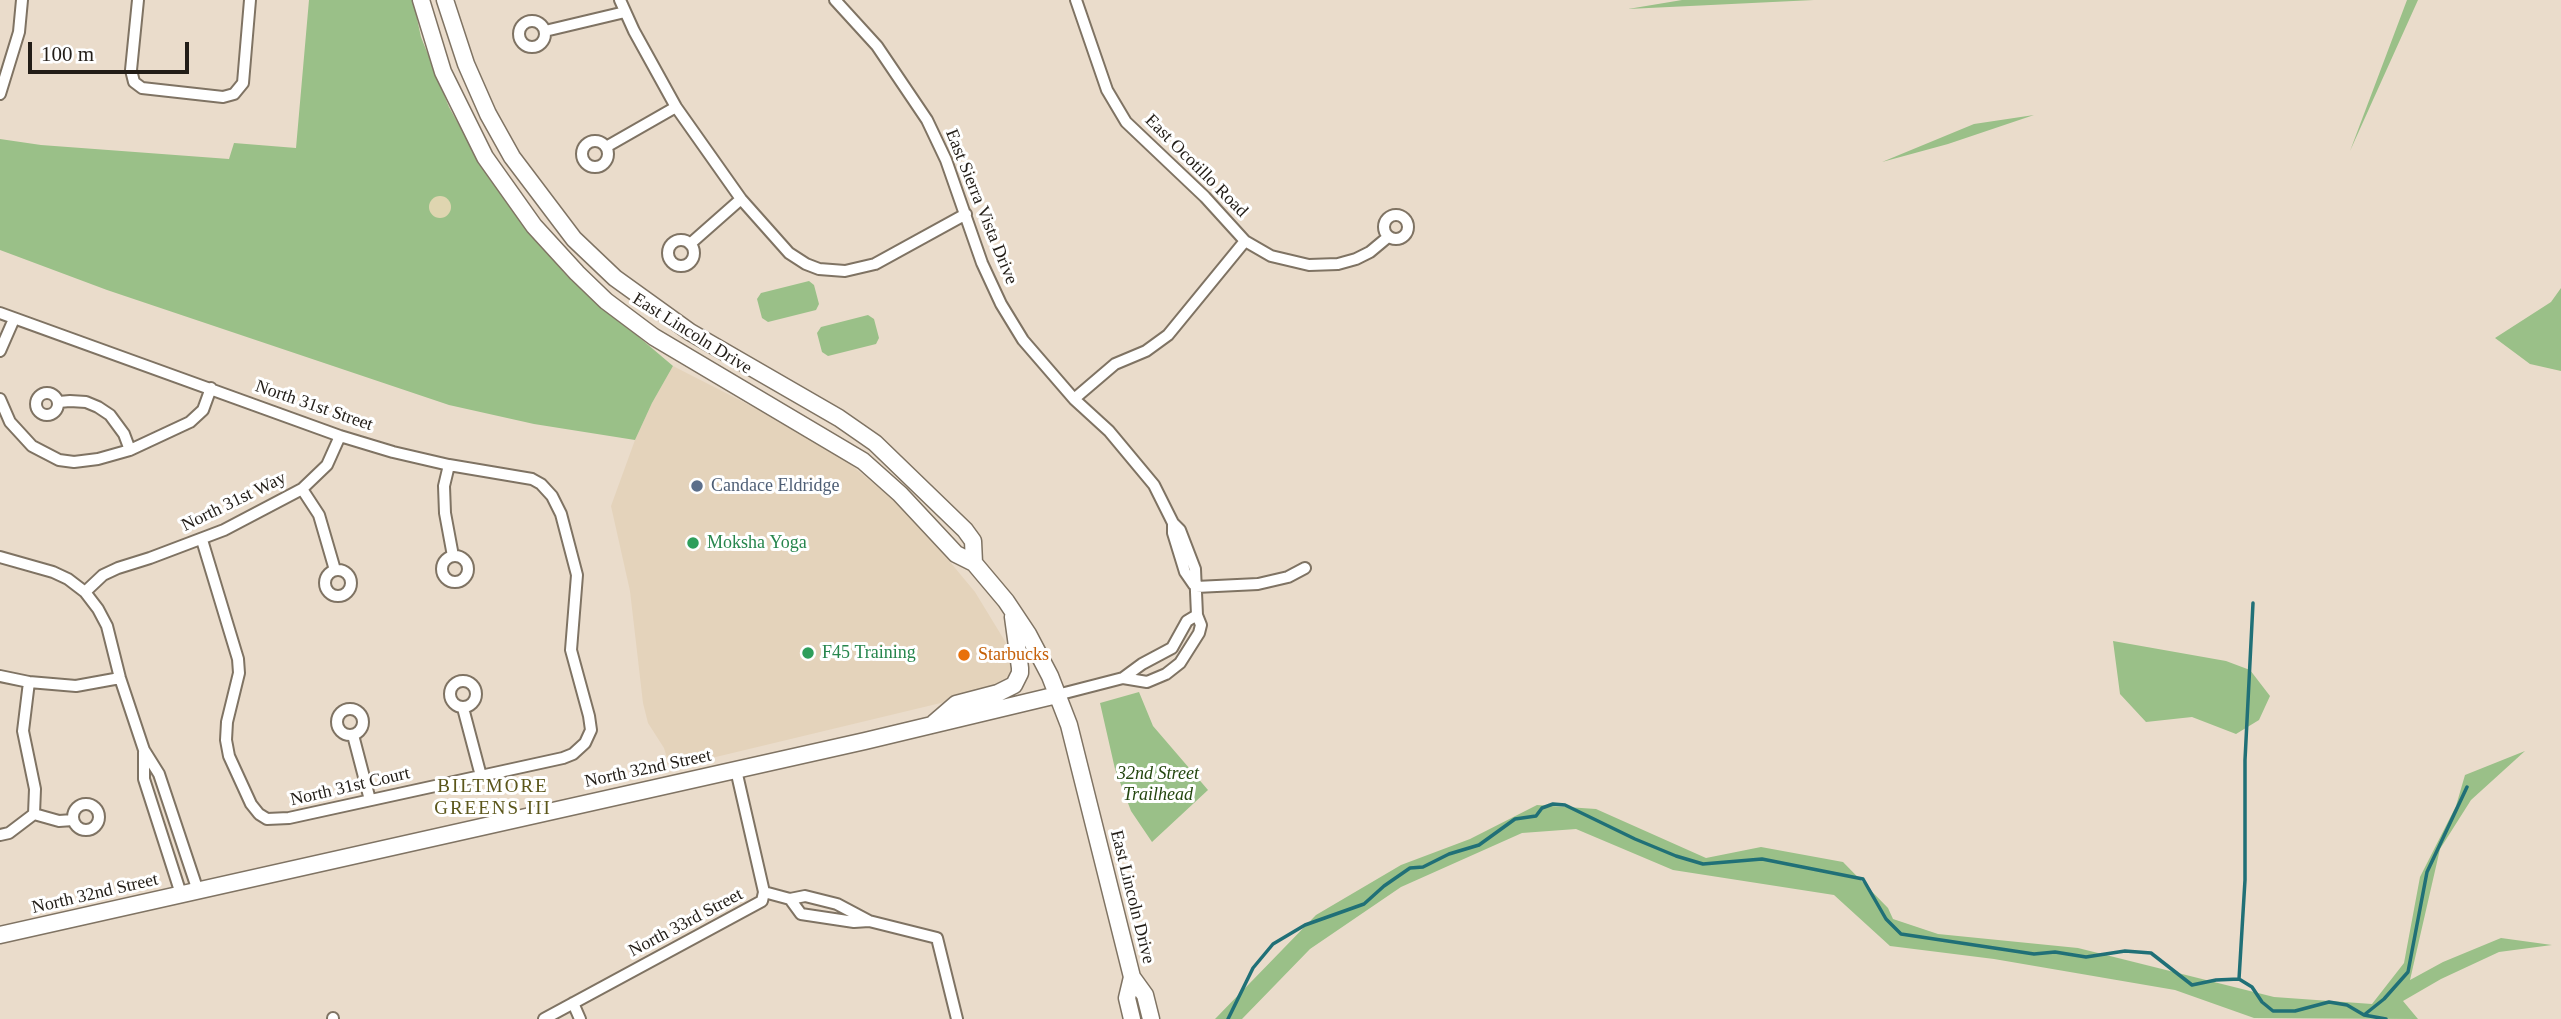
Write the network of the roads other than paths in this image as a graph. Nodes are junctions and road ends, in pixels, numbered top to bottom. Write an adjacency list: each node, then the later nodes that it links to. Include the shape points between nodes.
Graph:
1 (23, 0): 11 (street, via 19,32)
2 (138, 0): 3 (street, via 131,70 134,82 142,88 223,97 243,83)
3 (250, 0)
4 (421, 0): 34 (main road, East Lincoln Drive, via 443,72 485,157 534,226 577,273 654,337 863,461 956,554)
5 (445, 0): 34 (main road, East Lincoln Drive, via 488,114 512,157 574,239 615,278 681,325 875,443 965,530 973,541)
6 (620, 0): 9 (street)
7 (835, 0): 15 (street, East Sierra Vista Drive, via 877,46 927,120)
8 (1076, 0): 17 (street, East Ocotillo Road, via 1107,90 1126,122)
9 (625, 12): 10 (street); 12 (street)
10 (545, 31)
11 (0, 94)
12 (676, 107): 13 (street); 14 (street)
13 (606, 147)
14 (741, 199): 15 (street, via 789,253 806,264 833,271 875,264); 18 (street)
15 (966, 214): 24 (street, East Sierra Vista Drive, via 1001,304 1023,340)
16 (1388, 237): 17 (street, via 1356,259 1319,265 1271,256)
17 (1245, 241): 24 (street, via 1167,335 1146,351 1115,364)
18 (690, 244)
19 (0, 313): 20 (street, North 31st Street)
20 (14, 319): 21 (street); 22 (street, North 31st Street)
21 (0, 351)
22 (211, 388): 26 (street, North 31st Street); 27 (street, via 203,410 190,422)
23 (0, 399): 27 (street, via 10,422 32,446 59,460 88,460)
24 (1074, 399): 37 (street, East Sierra Vista Drive, via 1109,431 1154,485 1173,523 1185,572)
25 (59, 402): 27 (street, via 86,402 110,415)
26 (340, 436): 28 (street, North 31st Street); 29 (street, North 31st Way, via 327,465)
27 (130, 450)
28 (449, 465): 31 (street, via 445,513); 33 (street, North 31st Street, via 541,484 561,514)
29 (302, 489): 30 (street, North 31st Way); 36 (street, via 319,515)
30 (202, 540): 38 (street, North 31st Way, via 118,568); 54 (street, North 31st Court, via 239,659 226,740 251,804 267,819)
31 (453, 556)
32 (0, 557): 38 (street, via 53,572)
33 (574, 561): 53 (street, North 31st Court, via 572,650 589,716 585,743 573,754)
34 (975, 562): 39 (main road, East Lincoln Drive)
35 (1305, 568): 37 (street, via 1258,584)
36 (335, 570)
37 (1196, 587): 40 (street, East Sierra Vista Drive)
38 (85, 592): 44 (street, via 107,626)
39 (1013, 611): 47 (main road, East Lincoln Drive); 49 (main road, via 1020,668 1014,685 956,704)
40 (1197, 615): 41 (street, via 1187,621); 42 (street, East Sierra Vista Drive, via 1201,625)
41 (1177, 640): 42 (street); 45 (street, via 1172,648)
42 (1190, 649): 45 (street, via 1180,663 1157,678 1147,682)
43 (0, 676): 46 (street)
44 (120, 678): 46 (street, via 76,686); 51 (street)
45 (1124, 678): 47 (street)
46 (29, 682): 55 (street, via 23,731 35,789)
47 (1058, 695): 49 (main road, North 32nd Street); 63 (main road, East Lincoln Drive)
48 (463, 708): 53 (street)
49 (932, 725): 52 (main road, North 32nd Street)
50 (353, 735): 54 (street)
51 (144, 750): 58 (street, via 159,774); 58 (street, via 144,779)
52 (736, 770): 58 (main road, North 32nd Street); 59 (street, North 33rd Street)
53 (481, 776): 54 (street, North 31st Court)
54 (370, 800)
55 (34, 814): 56 (street); 57 (street)
56 (73, 820)
57 (0, 835)
58 (190, 892): 62 (main road, North 32nd Street)
59 (764, 892): 60 (street); 64 (street, North 33rd Street, via 755,906)
60 (790, 900): 61 (street, via 805,896 856,912); 61 (street, via 801,914)
61 (869, 921): 67 (street, via 937,938)
62 (0, 935)
63 (1132, 977): 68 (main road, East Lincoln Drive, via 1127,998); 69 (main road, East Lincoln Drive, via 1145,995)
64 (573, 1003): 65 (street, North 33rd Street); 66 (street)
65 (544, 1019)
66 (580, 1019)
67 (957, 1019)
68 (1132, 1019)
69 (1151, 1019)

